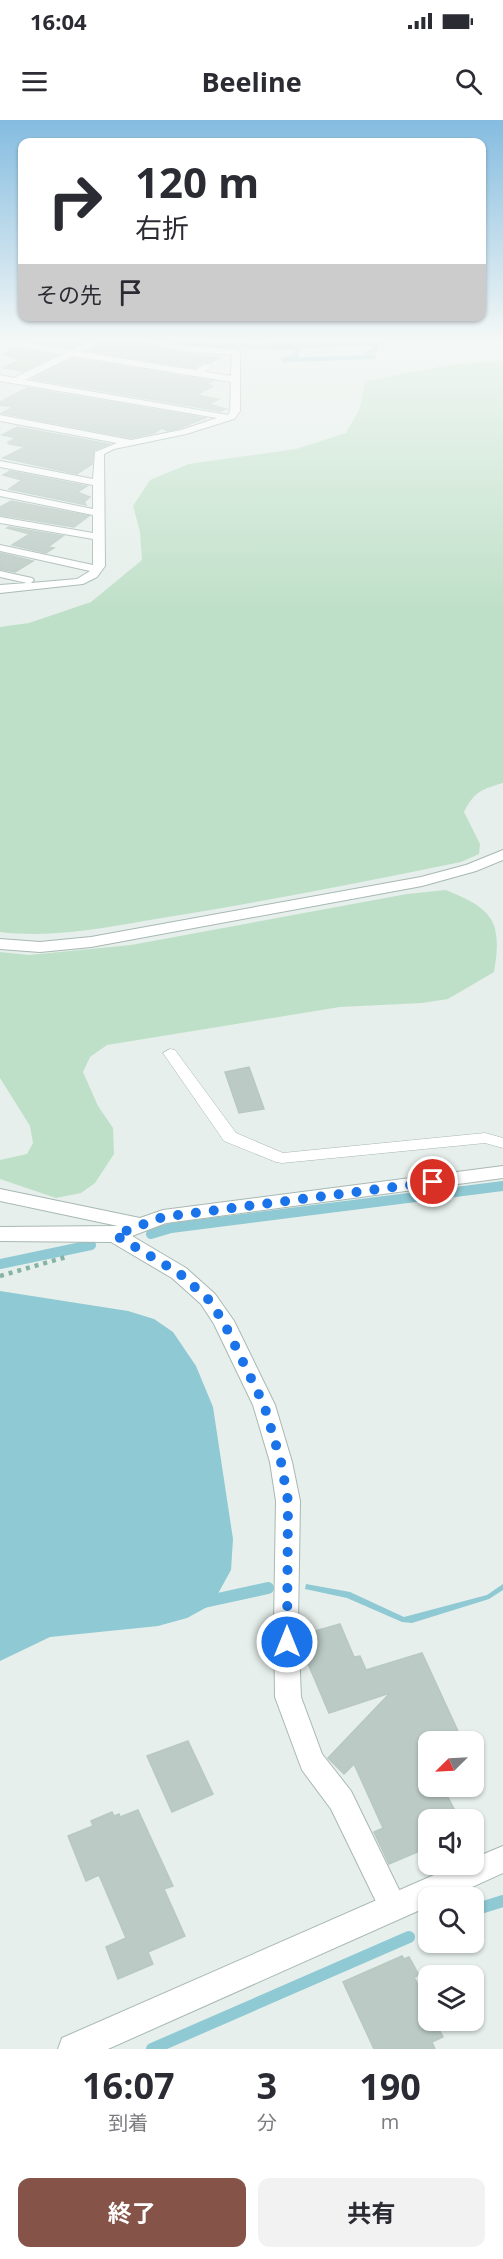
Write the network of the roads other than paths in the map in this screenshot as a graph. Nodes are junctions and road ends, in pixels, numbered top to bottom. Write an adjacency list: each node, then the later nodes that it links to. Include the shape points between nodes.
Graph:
1 (54, 428): 3 (street)
2 (196, 428): 3 (street)
3 (130, 442): 5 (street, via 100,452)
4 (0, 464): 5 (street)
5 (98, 483): 7 (street)
6 (0, 493): 7 (street)
7 (99, 513): 9 (street)
8 (0, 520): 9 (street)
9 (99, 537): 11 (street)
10 (0, 548): 11 (street)
11 (98, 569): 13 (street, via 79,582)
12 (0, 574): 13 (street)
13 (38, 585): 14 (street)
14 (0, 589)
15 (503, 855): 16 (street, via 422,881 91,942 40,948)
16 (0, 944)
17 (170, 1053): 18 (lane, via 230,1137 282,1158 485,1138)
18 (503, 1143)
19 (503, 1172): 21 (street, via 163,1217)
20 (0, 1195): 21 (street)
21 (141, 1225): 23 (street)
22 (0, 1234): 23 (street)
23 (115, 1235): 25 (street, via 179,1273 208,1299 264,1405 288,1501 288,1697 311,1761 341,1800)
24 (503, 1859): 25 (street)
25 (393, 1906): 26 (street)
26 (73, 2049)

